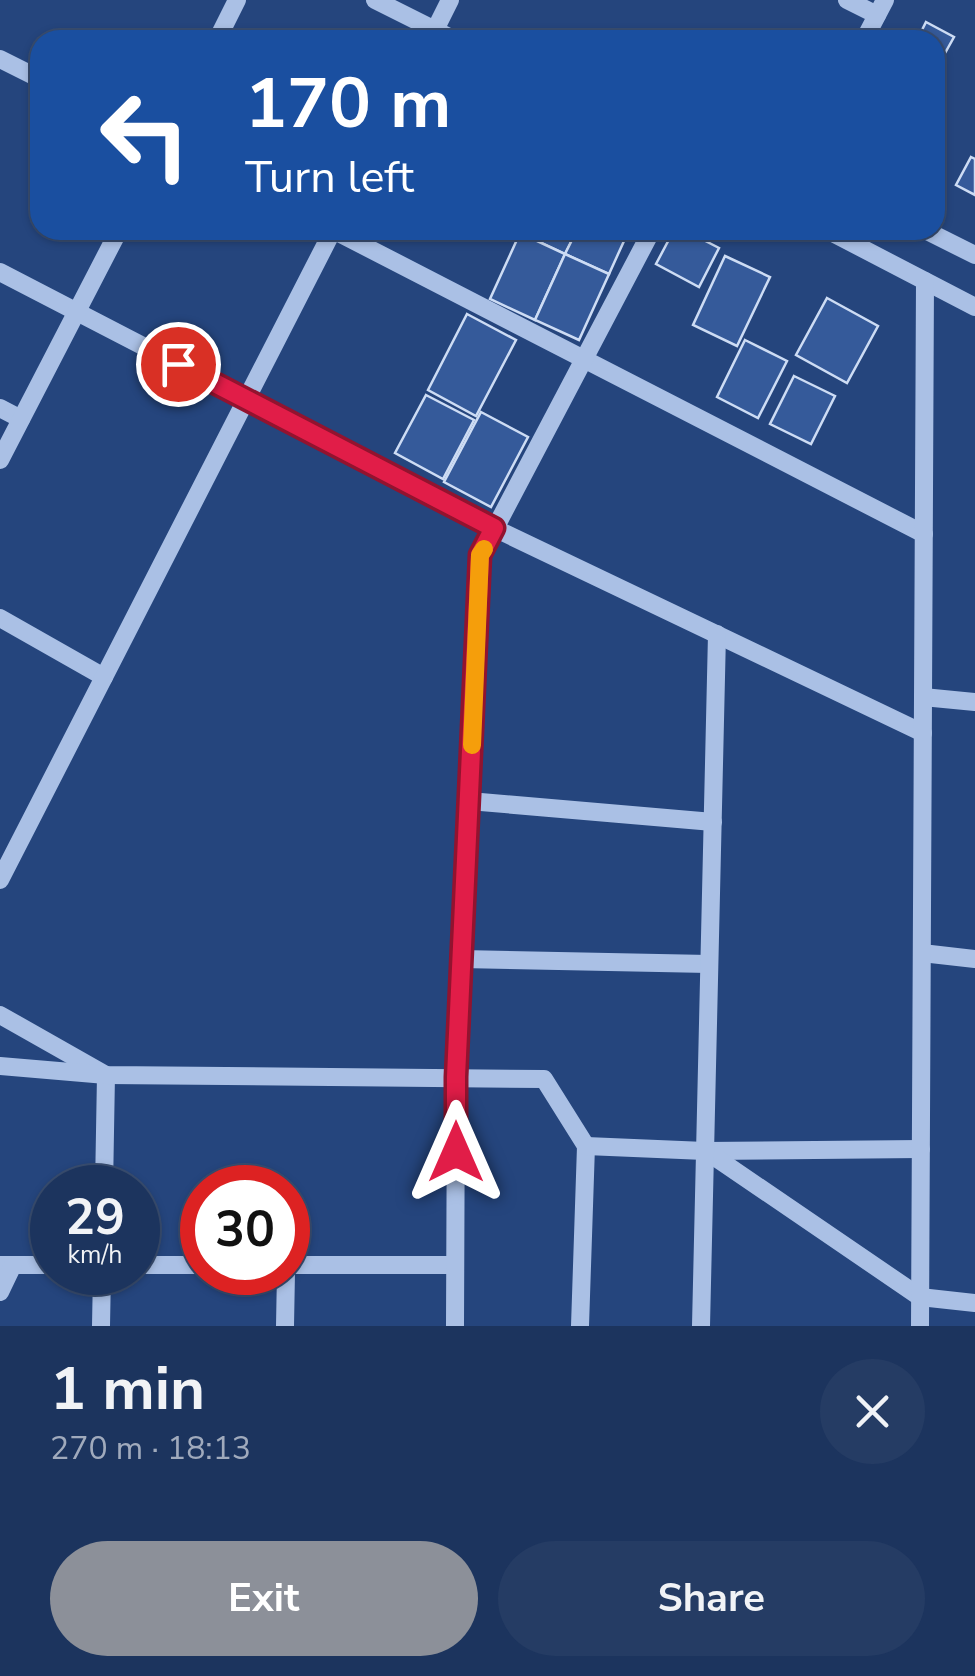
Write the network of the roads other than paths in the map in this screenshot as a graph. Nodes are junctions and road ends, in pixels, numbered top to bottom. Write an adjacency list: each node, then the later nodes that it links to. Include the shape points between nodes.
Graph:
1 (237, 0): 6 (street)
2 (375, 0): 7 (street)
3 (450, 0): 8 (street)
4 (847, 0): 5 (street)
5 (881, 8)
6 (222, 30)
7 (424, 30)
8 (435, 30)
9 (0, 58): 10 (street)
10 (30, 74)
11 (114, 240): 21 (street)
12 (328, 240): 23 (street)
13 (352, 240): 22 (street)
14 (647, 240): 22 (street)
15 (846, 240): 19 (street)
16 (944, 240): 17 (street)
17 (975, 256)
18 (0, 272): 21 (street)
19 (925, 281): 20 (street); 28 (street)
20 (975, 307)
21 (76, 312): 23 (street); 25 (street)
22 (584, 359): 27 (street); 28 (street)
23 (246, 399): 27 (street); 31 (street)
24 (0, 408): 25 (street)
25 (21, 419): 26 (street)
26 (0, 460)
27 (494, 528): 30 (street); 35 (street, via 480,555)
28 (924, 534): 32 (street)
29 (0, 618): 31 (street)
30 (717, 634): 34 (street); 36 (street)
31 (104, 677): 37 (street)
32 (923, 697): 33 (street); 34 (street)
33 (975, 702)
34 (923, 733): 38 (street)
35 (469, 801): 36 (street); 40 (street)
36 (713, 822): 41 (street)
37 (0, 880)
38 (922, 953): 39 (street); 47 (street)
39 (975, 959)
40 (462, 960): 41 (street); 45 (street)
41 (709, 964): 48 (street)
42 (0, 1015): 44 (street)
43 (0, 1066): 44 (street)
44 (106, 1074): 45 (street); 49 (street)
45 (456, 1077): 46 (street, via 544,1079); 50 (street)
46 (586, 1146): 48 (street); 61 (street)
47 (922, 1149): 48 (street); 56 (street)
48 (705, 1151): 56 (street); 62 (street)
49 (104, 1165)
50 (456, 1264): 52 (street); 60 (street)
51 (7, 1265): 53 (street)
52 (310, 1265)
53 (0, 1292)
54 (102, 1295): 58 (street)
55 (286, 1295): 59 (street)
56 (920, 1297): 57 (street); 63 (street)
57 (975, 1303)
58 (101, 1326)
59 (285, 1326)
60 (455, 1326)
61 (580, 1326)
62 (701, 1326)
63 (920, 1326)

